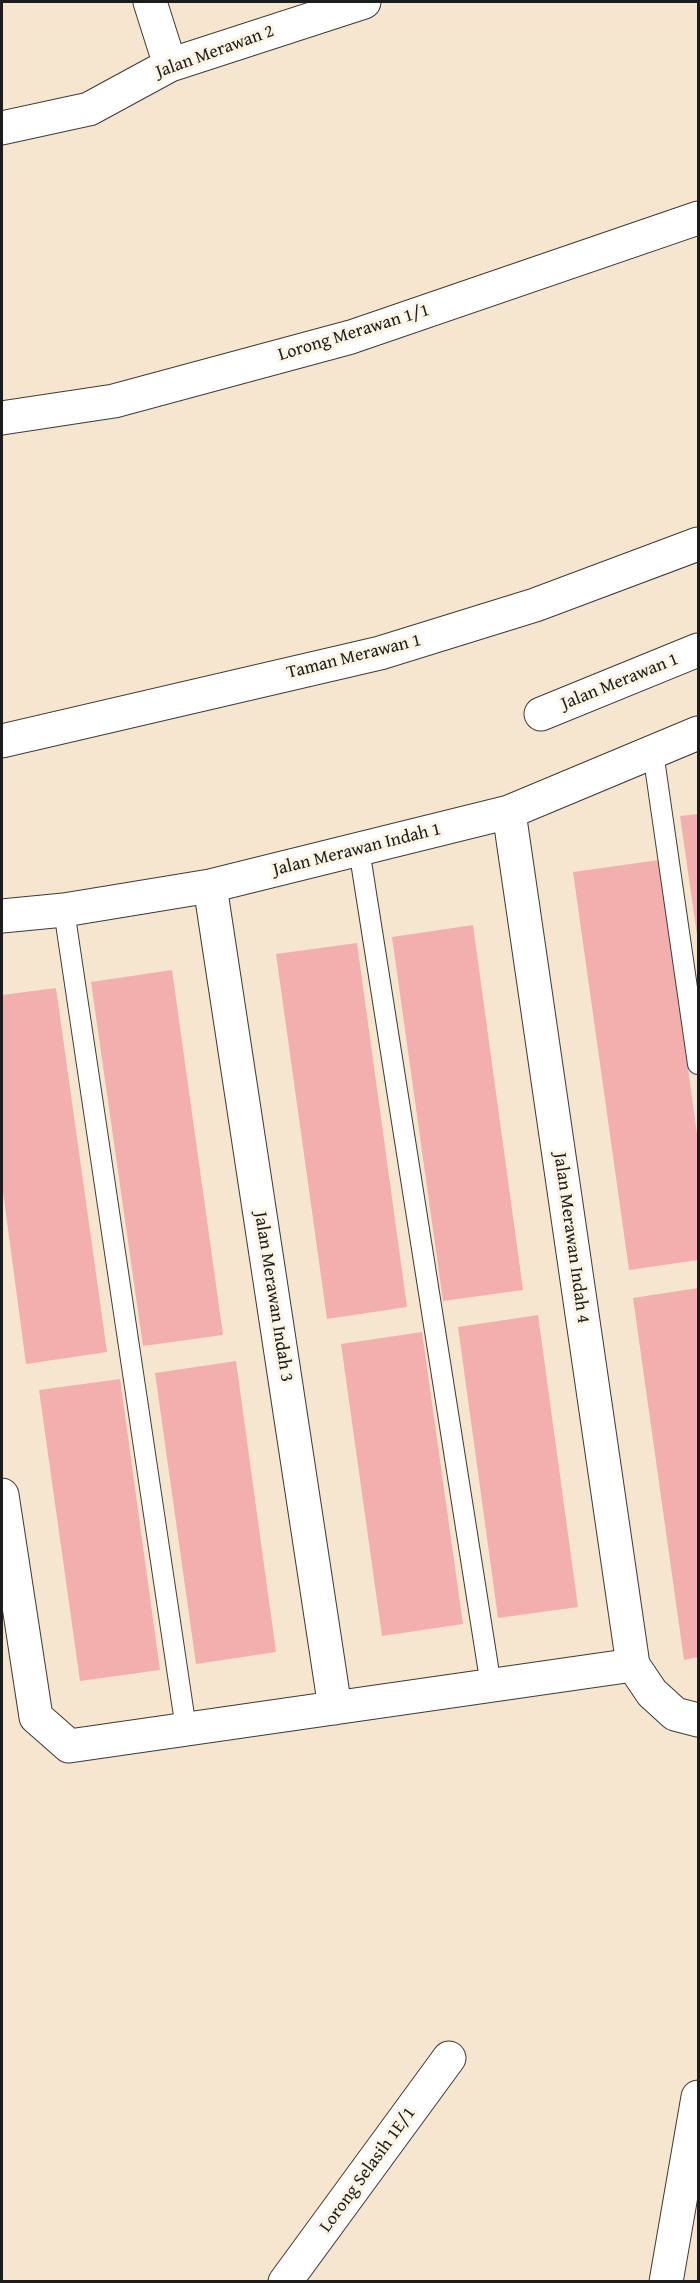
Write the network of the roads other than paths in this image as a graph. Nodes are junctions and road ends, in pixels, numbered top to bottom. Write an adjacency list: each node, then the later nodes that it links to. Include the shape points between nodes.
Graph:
1 (150, 2): 3 (street)
2 (363, 2): 3 (street, Jalan Merawan 2)
3 (170, 65): 4 (street, Jalan Merawan 2, via 89,109)
4 (2, 128)
5 (699, 218): 6 (street, Lorong Merawan 1/1, via 351,337 114,401)
6 (2, 418)
7 (699, 544): 11 (street, Taman Merawan 1, via 536,605 380,653)
8 (699, 650): 9 (street, Jalan Merawan 1)
9 (541, 714)
10 (699, 733): 12 (street, Jalan Merawan Indah 1)
11 (2, 741)
12 (653, 752): 13 (street, Jalan Merawan Indah 1); 18 (lane)
13 (509, 812): 14 (street, Jalan Merawan Indah 1); 20 (street, Jalan Merawan Indah 4)
14 (359, 849): 15 (street, Jalan Merawan Indah 1); 21 (lane)
15 (210, 886): 16 (street, Jalan Merawan Indah 1); 22 (street, Jalan Merawan Indah 3)
16 (64, 910): 17 (street, Jalan Merawan Indah 1); 24 (lane)
17 (2, 916)
18 (699, 1064)
19 (2, 1495): 24 (street, via 36,1717 69,1746)
20 (633, 1665): 21 (street); 23 (street, via 652,1693 675,1714)
21 (491, 1686): 22 (street)
22 (335, 1708): 24 (street)
23 (699, 1720)
24 (186, 1729)
25 (449, 2058): 27 (street, Lorong Selasih 1E/1)
26 (699, 2097): 28 (street)
27 (285, 2282)
28 (666, 2282)

